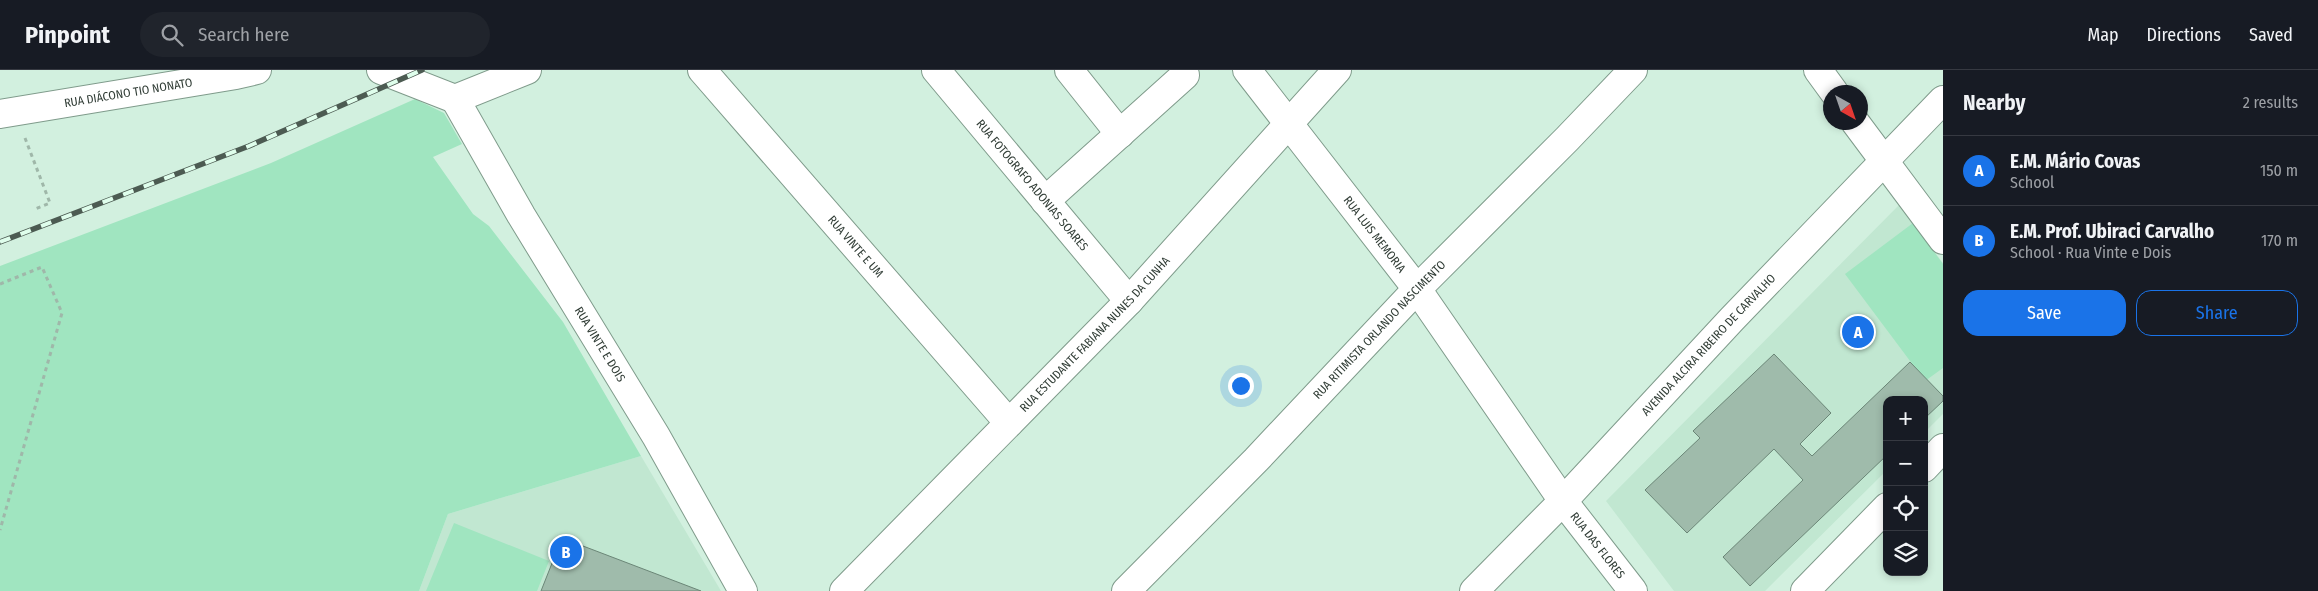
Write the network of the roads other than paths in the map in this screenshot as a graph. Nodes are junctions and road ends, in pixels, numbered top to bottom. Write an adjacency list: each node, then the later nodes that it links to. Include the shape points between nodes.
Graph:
1 (257, 70): 15 (street, RUA DIÁCONO TIO NONATO)
2 (527, 70): 13 (street)
3 (702, 70): 24 (street, RUA VINTE E UM)
4 (936, 70): 20 (street, RUA FOTOGRAFO ADONIAS SOARES)
5 (1069, 70): 18 (street)
6 (1247, 70): 16 (street, RUA LUIS MEMORIA)
7 (1337, 70): 16 (street, RUA ESTUDANTE FABIANA NUNES DA CUNHA)
8 (1633, 70): 22 (street, RUA RITIMISTA ORLANDO NASCIMENTO)
9 (1818, 70): 12 (street)
10 (393, 74): 13 (street)
11 (1185, 74): 18 (street)
12 (1829, 85)
13 (455, 99): 29 (street, RUA VINTE E DOIS, via 521,215 656,436)
14 (1943, 100): 19 (street, AVENIDA ALCIRA RIBEIRO DE CARVALHO)
15 (7, 113)
16 (1289, 123): 22 (street, RUA LUIS MEMORIA); 23 (street, RUA ESTUDANTE FABIANA NUNES DA CUNHA)
17 (1861, 130): 19 (street)
18 (1120, 134): 20 (street)
19 (1884, 162): 21 (street); 27 (street, AVENIDA ALCIRA RIBEIRO DE CARVALHO)
20 (1045, 201): 23 (street, RUA FOTOGRAFO ADONIAS SOARES)
21 (1943, 240)
22 (1417, 289): 27 (street, RUA LUIS MEMORIA); 31 (street, RUA RITIMISTA ORLANDO NASCIMENTO, via 1256,460)
23 (1128, 301): 24 (street, RUA ESTUDANTE FABIANA NUNES DA CUNHA)
24 (1009, 423): 30 (street, RUA ESTUDANTE FABIANA NUNES DA CUNHA)
25 (1943, 448): 26 (street)
26 (1928, 464)
27 (1563, 501): 32 (street, AVENIDA ALCIRA RIBEIRO DE CARVALHO); 33 (street, RUA DAS FLORES)
28 (1883, 511): 34 (street)
29 (744, 591)
30 (844, 591)
31 (1126, 591)
32 (1474, 591)
33 (1632, 591)
34 (1806, 591)

